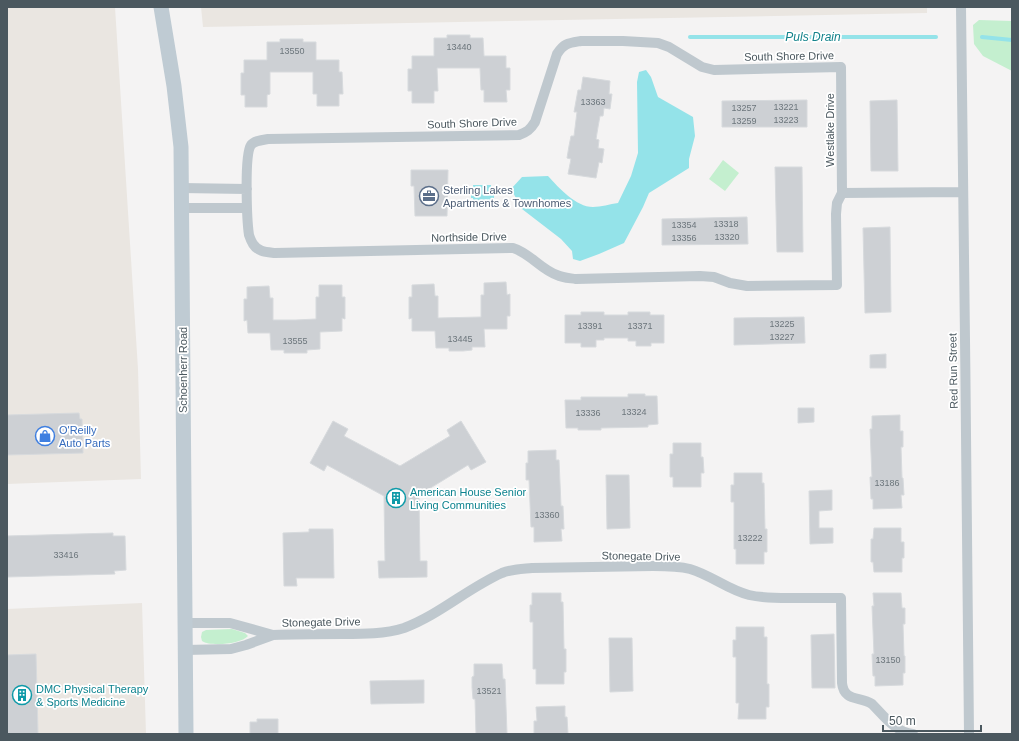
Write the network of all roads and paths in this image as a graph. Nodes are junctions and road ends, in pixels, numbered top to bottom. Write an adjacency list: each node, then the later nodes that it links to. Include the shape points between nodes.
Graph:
1 (161, 7): 4 (main road, Schoenherr Road, via 178,115)
2 (961, 7): 5 (street, Red Run Street)
3 (841, 67): 6 (street, Westlake Drive); 7 (street, South Shore Drive, via 714,70 702,68 670,47 658,43 569,43 557,54 535,122 527,132 518,135 258,141 249,149)
4 (181, 188): 7 (street); 8 (main road, Schoenherr Road)
5 (962, 192): 6 (street); 15 (street, Red Run Street)
6 (842, 193): 9 (street, Westlake Drive, via 837,203 836,214)
7 (247, 198): 8 (street); 9 (street, Northside Drive, via 250,238 254,246 264,252 513,248 522,251 548,271 576,279 700,276 747,286)
8 (181, 208): 10 (main road, Schoenherr Road)
9 (837, 285)
10 (185, 623): 11 (street, Stonegate Drive, via 230,623); 12 (main road, Schoenherr Road)
11 (273, 635): 12 (street, Stonegate Drive, via 231,650); 14 (street, Stonegate Drive, via 364,634 392,631 427,617 503,573 518,569 672,566 706,575 752,596 841,598 844,691 847,696 868,702 899,730)
12 (185, 650): 13 (main road, Schoenherr Road)
13 (186, 734)
14 (913, 734)
15 (969, 734)

